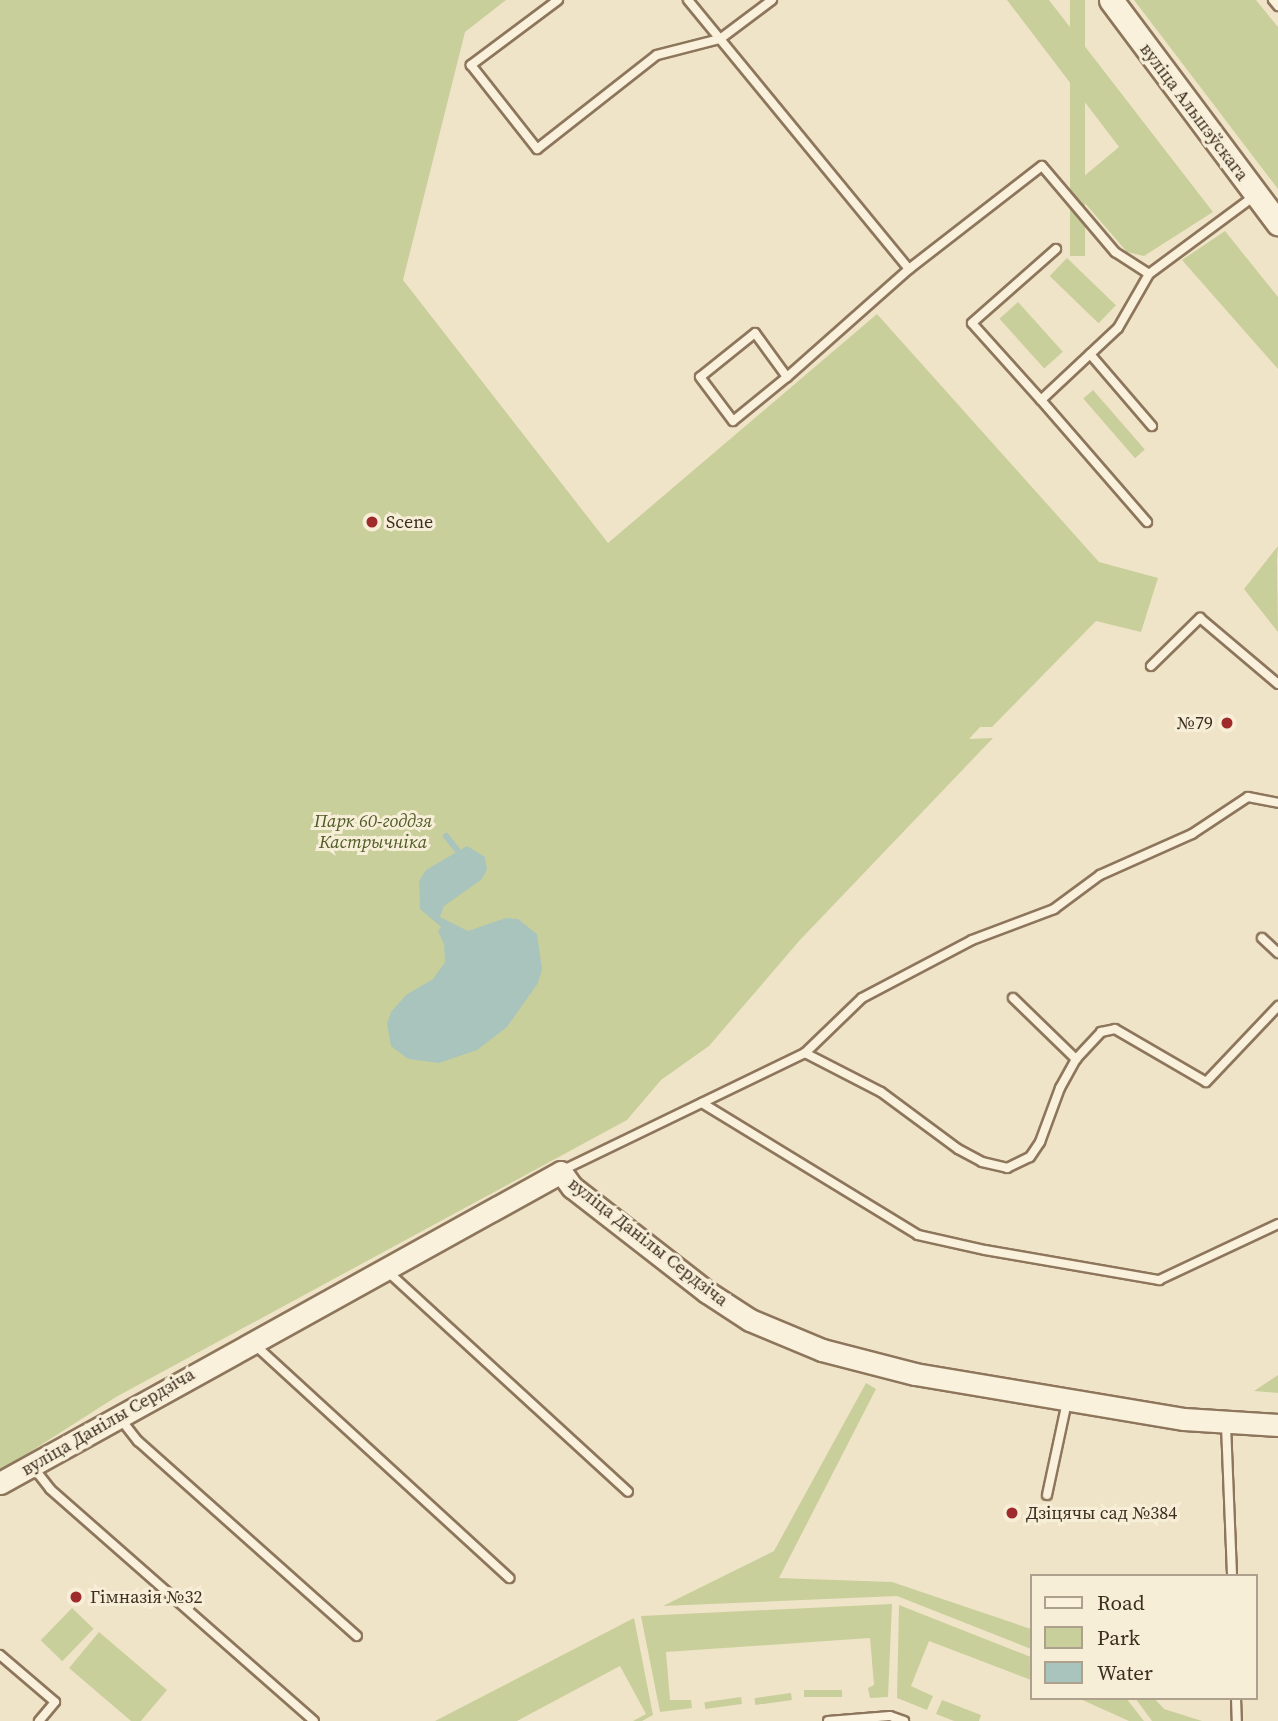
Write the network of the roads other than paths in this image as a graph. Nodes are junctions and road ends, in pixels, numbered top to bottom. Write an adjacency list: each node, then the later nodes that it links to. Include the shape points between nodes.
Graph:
1 (558, 0): 7 (lane, via 471,65 537,149 657,55)
2 (688, 0): 7 (lane)
3 (772, 0): 7 (lane)
4 (1111, 0): 8 (main road, вуліца Альшэўскага)
5 (1273, 0): 6 (lane)
6 (1278, 6)
7 (720, 39): 11 (lane)
8 (1256, 195): 9 (main road, вуліца Альшэўскага); 12 (lane)
9 (1278, 223)
10 (1056, 249): 15 (lane, via 972,323)
11 (909, 269): 12 (lane, via 1042,166 1115,252); 14 (lane)
12 (1149, 274): 13 (lane, via 1118,328)
13 (1090, 354): 15 (lane); 16 (lane)
14 (788, 376): 14 (lane, via 733,421 700,377 755,333)
15 (1041, 400): 17 (lane)
16 (1152, 426)
17 (1147, 522)
18 (1152, 666): 19 (lane, via 1200,618)
19 (1278, 684)
20 (1278, 803): 25 (lane, via 1248,797 1192,834 1100,875 1054,909 972,940 862,998)
21 (1262, 938): 22 (lane)
22 (1278, 953)
23 (1013, 998): 26 (lane)
24 (1278, 1006): 26 (lane, via 1206,1082 1115,1029 1101,1032)
25 (805, 1053): 26 (lane, via 881,1092 958,1149 1007,1168 1030,1157 1040,1142); 27 (lane)
26 (1076, 1059)
27 (702, 1103): 28 (lane); 29 (lane, via 918,1235 985,1250 1159,1280)
28 (561, 1172): 30 (street, вуліца Данілы Сердзіча); 32 (street, вуліца Данілы Сердзіча, via 572,1187 707,1292 778,1334 915,1374)
29 (1278, 1224)
30 (383, 1268): 31 (street, вуліца Данілы Сердзіча); 38 (lane)
31 (251, 1341): 33 (street, вуліца Данілы Сердзіча); 41 (lane)
32 (1068, 1399): 34 (street, вуліца Данілы Сердзіча); 39 (lane)
33 (117, 1414): 36 (street, вуліца Данілы Сердзіча); 42 (lane, via 138,1441)
34 (1227, 1425): 35 (street, вуліца Данілы Сердзіча); 40 (lane)
35 (1278, 1425)
36 (31, 1465): 37 (street, вуліца Данілы Сердзіча); 46 (lane, via 50,1489)
37 (0, 1483)
38 (628, 1492)
39 (1047, 1495)
40 (1232, 1574)
41 (509, 1578)
42 (357, 1636)
43 (1, 1657): 45 (lane, via 55,1702)
44 (1236, 1700): 49 (lane)
45 (39, 1721)
46 (314, 1721)
47 (828, 1721): 48 (lane, via 890,1716)
48 (904, 1721)
49 (1237, 1721)

